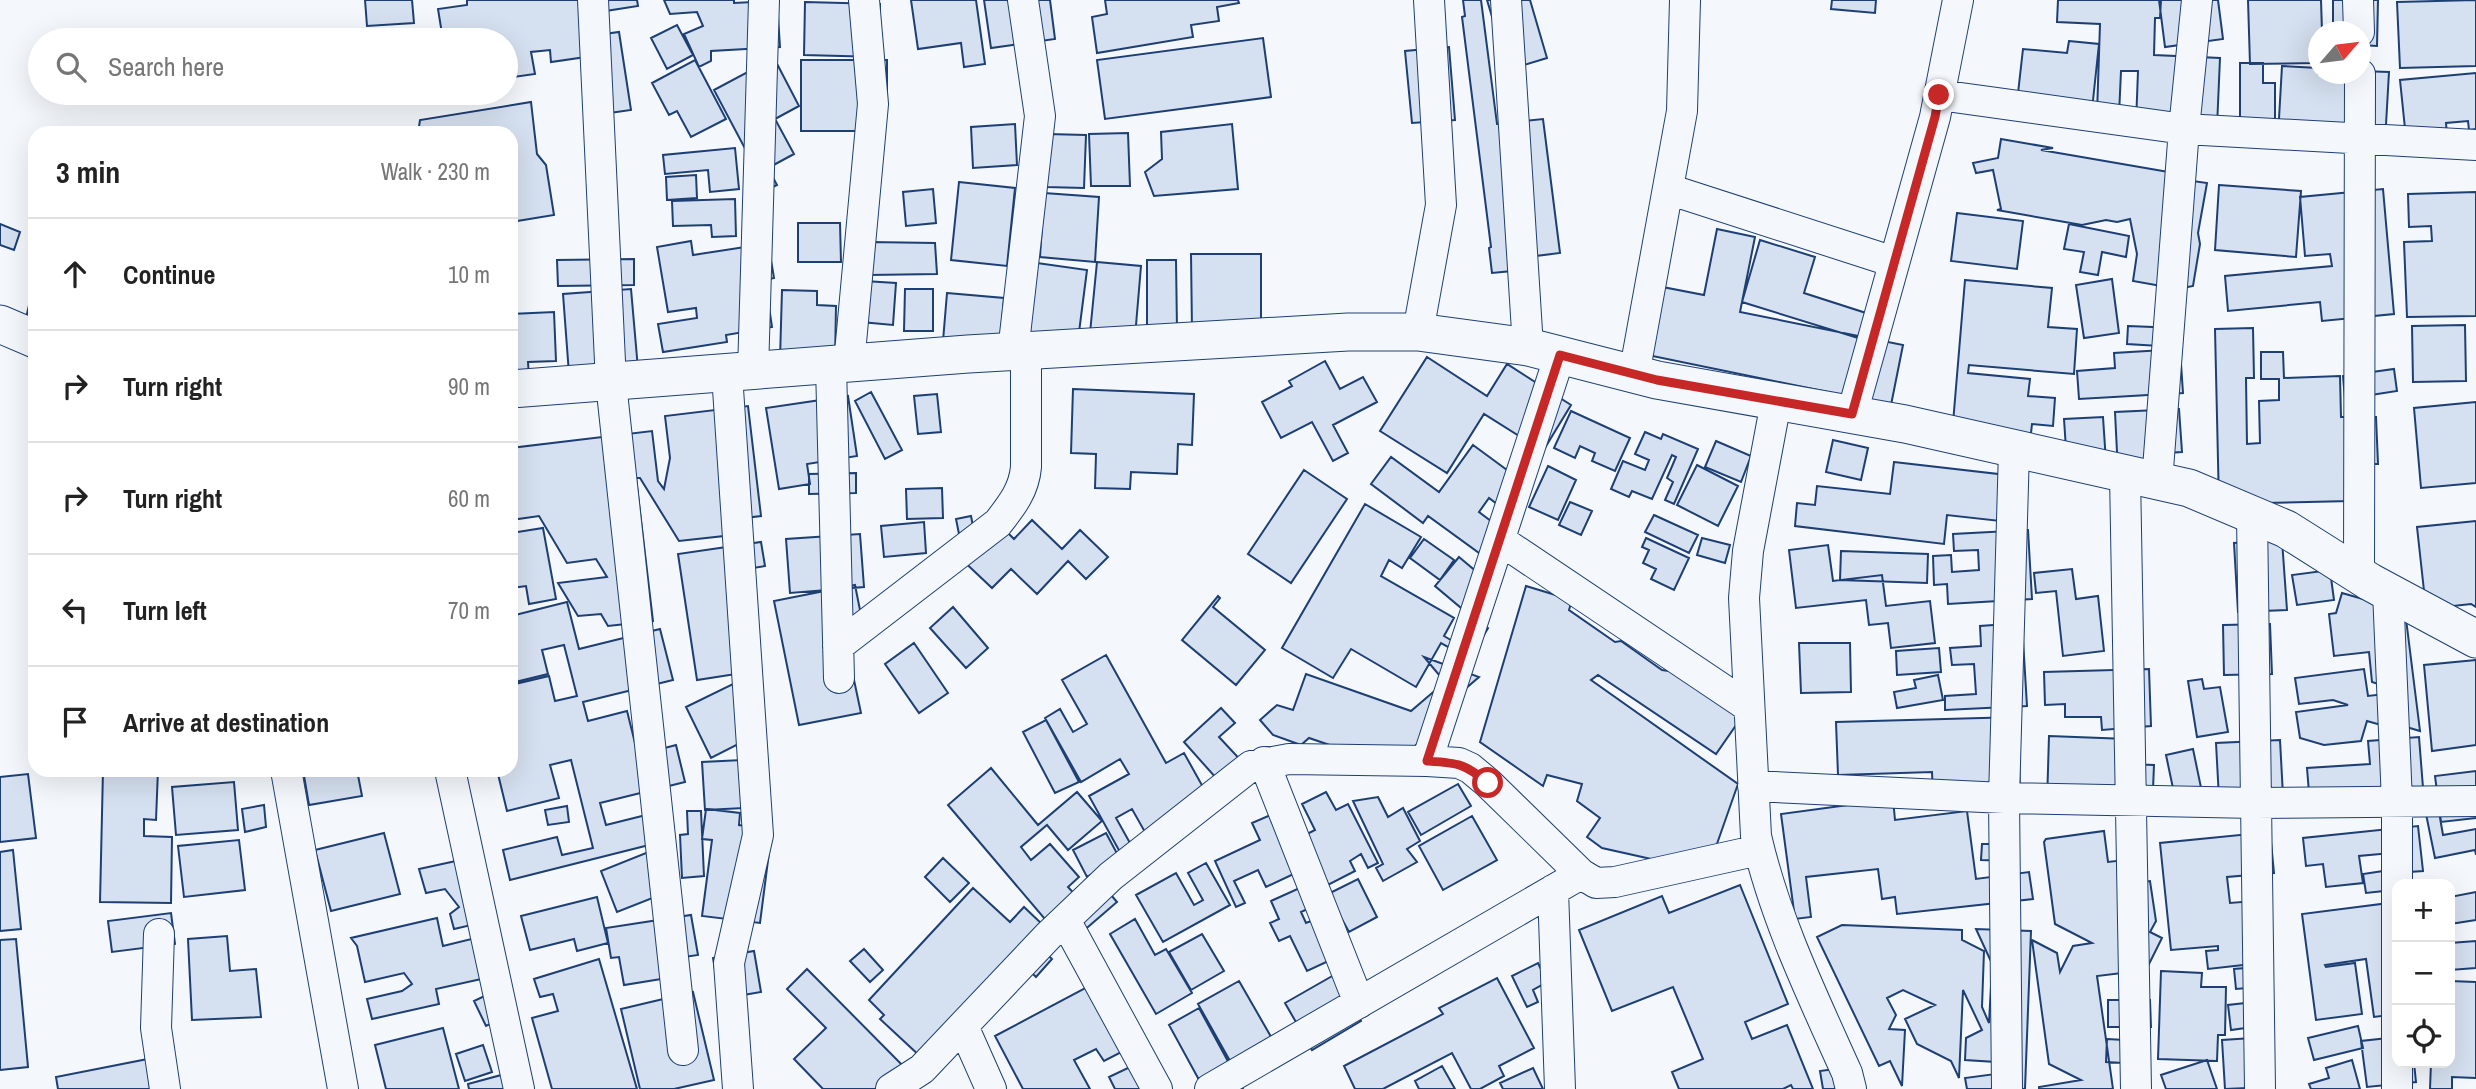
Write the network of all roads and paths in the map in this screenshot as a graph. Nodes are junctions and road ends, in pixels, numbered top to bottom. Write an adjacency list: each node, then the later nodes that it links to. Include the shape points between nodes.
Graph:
1 (593, 0): 27 (street)
2 (764, 0): 25 (street)
3 (864, 0): 24 (street, via 873,104)
4 (1023, 0): 23 (street, via 1040,116)
5 (1429, 0): 20 (street, via 1441,205)
6 (1506, 0): 22 (street)
7 (1685, 0): 17 (street, via 1682,111)
8 (1958, 0): 13 (street)
9 (2197, 0): 14 (street)
10 (2358, 0): 11 (street)
11 (2359, 21)
12 (2360, 84): 15 (street)
13 (1939, 95): 14 (street); 18 (street)
14 (2184, 129): 15 (street); 32 (street)
15 (2361, 139): 16 (street); 35 (street)
16 (2476, 145)
17 (1668, 189): 18 (street); 26 (street)
18 (1894, 262): 30 (street)
19 (0, 324): 21 (street)
20 (1418, 332): 22 (street); 23 (street, via 1348,332)
21 (28, 336)
22 (1544, 351): 26 (street); 34 (street)
23 (1020, 352): 24 (street); 37 (street, via 1026,467 1017,498 998,523)
24 (840, 365): 25 (street); 37 (street)
25 (740, 373): 27 (street); 61 (street, via 758,835 729,964)
26 (1634, 375): 29 (street)
27 (611, 383): 28 (street); 57 (street)
28 (518, 389)
29 (1776, 402): 30 (street); 39 (street, via 1747,563)
30 (1852, 414): 31 (street)
31 (2014, 450): 32 (street); 45 (street)
32 (2141, 478): 33 (street, via 2189,488); 46 (street)
33 (2252, 514): 35 (street, via 2287,529); 49 (street)
34 (1500, 540): 39 (street); 40 (street)
35 (2374, 583): 36 (street); 48 (street)
36 (2476, 639)
37 (838, 646): 38 (street)
38 (839, 678)
39 (1749, 707): 44 (street)
40 (1427, 761): 41 (street); 51 (street, via 1470,768)
41 (1264, 762): 53 (street, via 1251,766 1146,847); 55 (street)
42 (287, 777): 59 (street)
43 (452, 777): 60 (street)
44 (1753, 786): 45 (street); 50 (street)
45 (2004, 799): 46 (street); 68 (street)
46 (2130, 800): 49 (street); 69 (street)
47 (2476, 801): 48 (street)
48 (2397, 802): 49 (street); 71 (street)
49 (2255, 803): 70 (street)
50 (1759, 850): 51 (street, via 1615,882 1596,883); 67 (street, via 1788,941)
51 (1581, 874): 52 (street)
52 (1553, 890): 55 (street); 66 (street)
53 (1065, 920): 56 (street); 64 (street)
54 (159, 934): 58 (street, via 156,1028)
55 (1359, 1003): 65 (street)
56 (963, 1026): 62 (street, via 922,1069); 63 (street)
57 (682, 1050)
58 (165, 1089)
59 (343, 1089)
60 (519, 1089)
61 (738, 1089)
62 (891, 1089)
63 (991, 1089)
64 (1157, 1089)
65 (1210, 1089)
66 (1560, 1089)
67 (1851, 1089)
68 (2007, 1089)
69 (2136, 1089)
70 (2260, 1089)
71 (2397, 1089)

